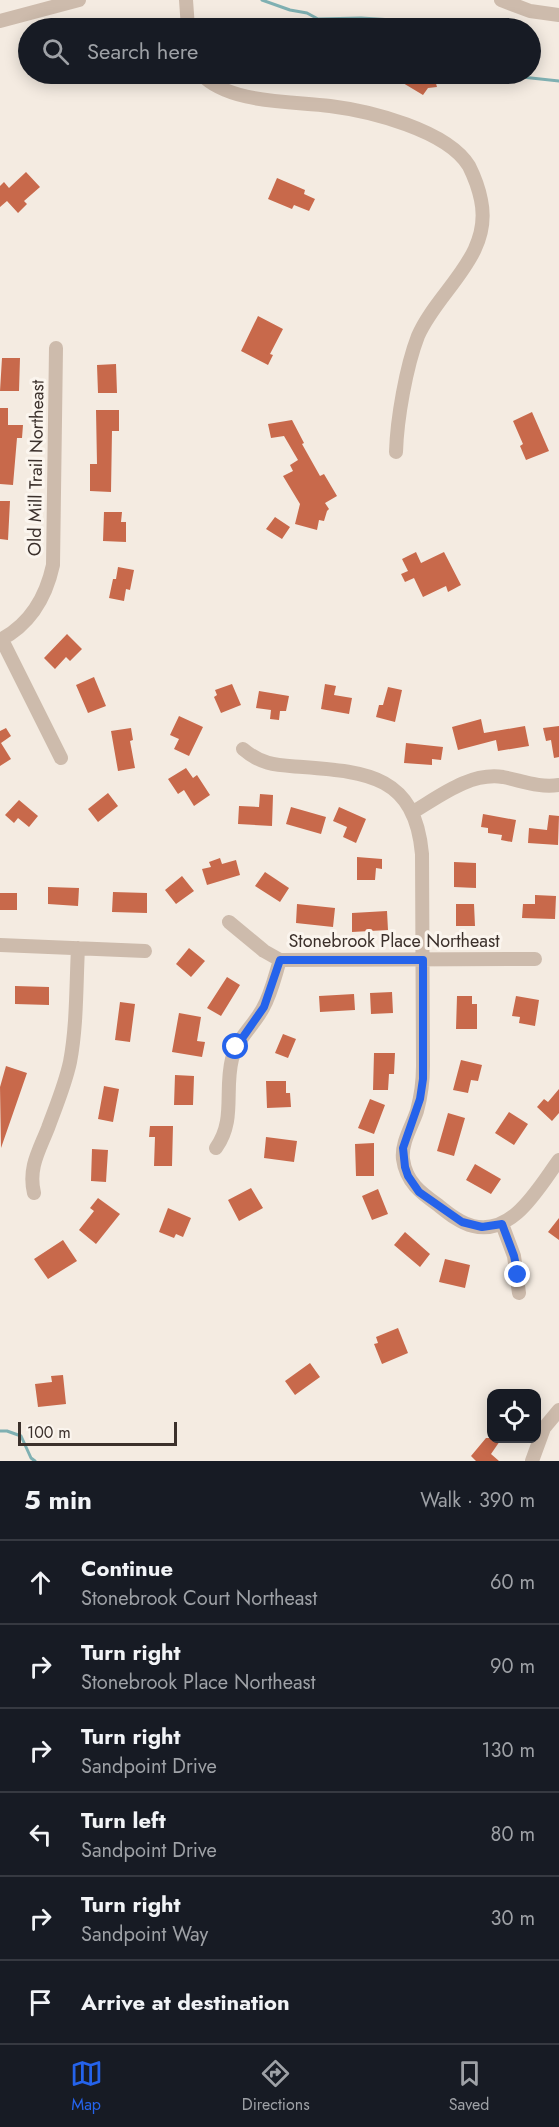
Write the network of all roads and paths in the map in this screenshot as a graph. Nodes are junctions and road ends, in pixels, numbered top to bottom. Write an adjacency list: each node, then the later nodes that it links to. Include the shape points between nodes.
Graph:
1 (79, 0): 6 (street)
2 (186, 0): 5 (street)
3 (501, 0): 4 (street, via 530,11)
4 (559, 15)
5 (187, 18)
6 (0, 21)
7 (217, 84): 9 (street, via 253,98 347,109 405,124 444,143 468,166 481,201 482,233 472,255 418,336 397,428)
8 (56, 348): 10 (street, Old Mill Trail Northeast, via 53,565 36,610)
9 (396, 452)
10 (1, 640): 12 (street)
11 (243, 749): 14 (street, via 268,764 345,770 373,777 395,791)
12 (62, 758)
13 (559, 785): 14 (street, via 482,777)
14 (412, 812): 21 (street, via 422,854)
15 (229, 922): 20 (street, Stonebrook Place Northeast)
16 (0, 945): 17 (street)
17 (78, 948): 18 (street); 24 (street, via 70,1064 34,1163 30,1179)
18 (145, 951)
19 (535, 959): 21 (street, Stonebrook Place Northeast)
20 (280, 960): 21 (street, Stonebrook Place Northeast); 22 (street, via 264,1007 236,1047 225,1135)
21 (423, 960): 25 (street, via 423,1079 403,1148 405,1167 419,1192 462,1222 482,1227)
22 (216, 1148)
23 (559, 1160): 25 (street, via 522,1208)
24 (34, 1193)
25 (502, 1224): 26 (street, via 514,1256)
26 (519, 1293)
27 (559, 1410): 28 (street, via 544,1428)
28 (532, 1461)

